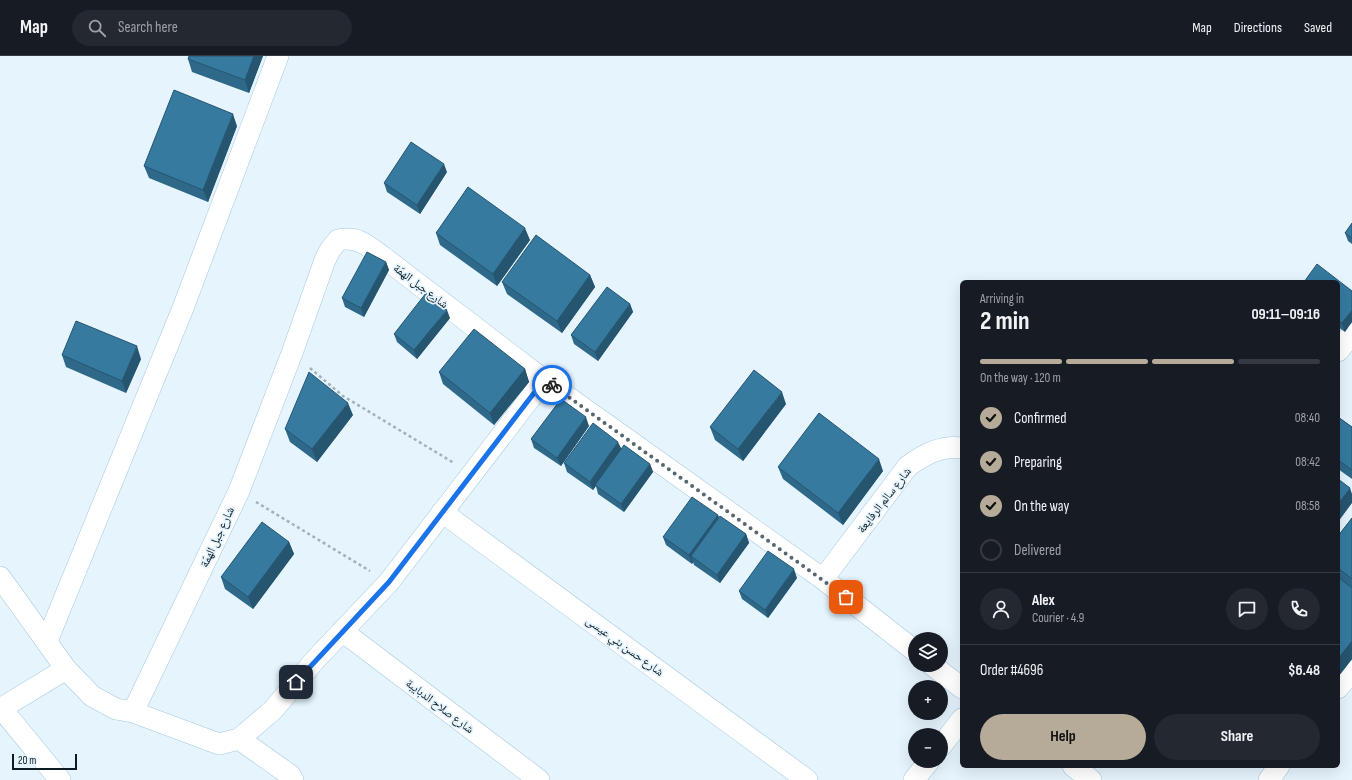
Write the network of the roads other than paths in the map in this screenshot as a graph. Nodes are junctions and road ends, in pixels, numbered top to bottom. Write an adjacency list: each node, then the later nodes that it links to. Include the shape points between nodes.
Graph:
1 (278, 56): 10 (street, via 183,308)
2 (1352, 334): 3 (street)
3 (1340, 349)
4 (544, 380): 6 (street); 8 (street, شارع جبل الهمّة); 17 (street, شارع جبل الهمّة, via 364,243 350,238 338,240 330,250 239,491)
5 (960, 448): 8 (street, شارع سالم الرفايعة, via 926,453 908,466)
6 (442, 512): 9 (street, via 389,582); 28 (street, شارع حسن بني عيسى)
7 (0, 577): 10 (street)
8 (823, 579): 11 (street, شارع جبل الهمّة)
9 (342, 631): 21 (street, via 273,710); 27 (street, شارع صلاح الدبايبة)
10 (47, 641): 12 (street)
11 (908, 646)
12 (66, 669): 17 (street, via 92,696 116,709); 18 (street)
13 (1352, 671): 16 (street)
14 (941, 672): 15 (street)
15 (960, 686)
16 (1340, 686)
17 (133, 712): 21 (street, via 219,744)
18 (3, 715): 25 (street)
19 (960, 721): 20 (street)
20 (948, 737)
21 (239, 740): 26 (street, via 290,775)
22 (923, 768): 29 (street)
23 (1076, 768): 30 (street)
24 (1278, 768): 31 (street)
25 (60, 780)
26 (293, 780)
27 (539, 780)
28 (807, 780)
29 (914, 780)
30 (1091, 780)
31 (1269, 780)

